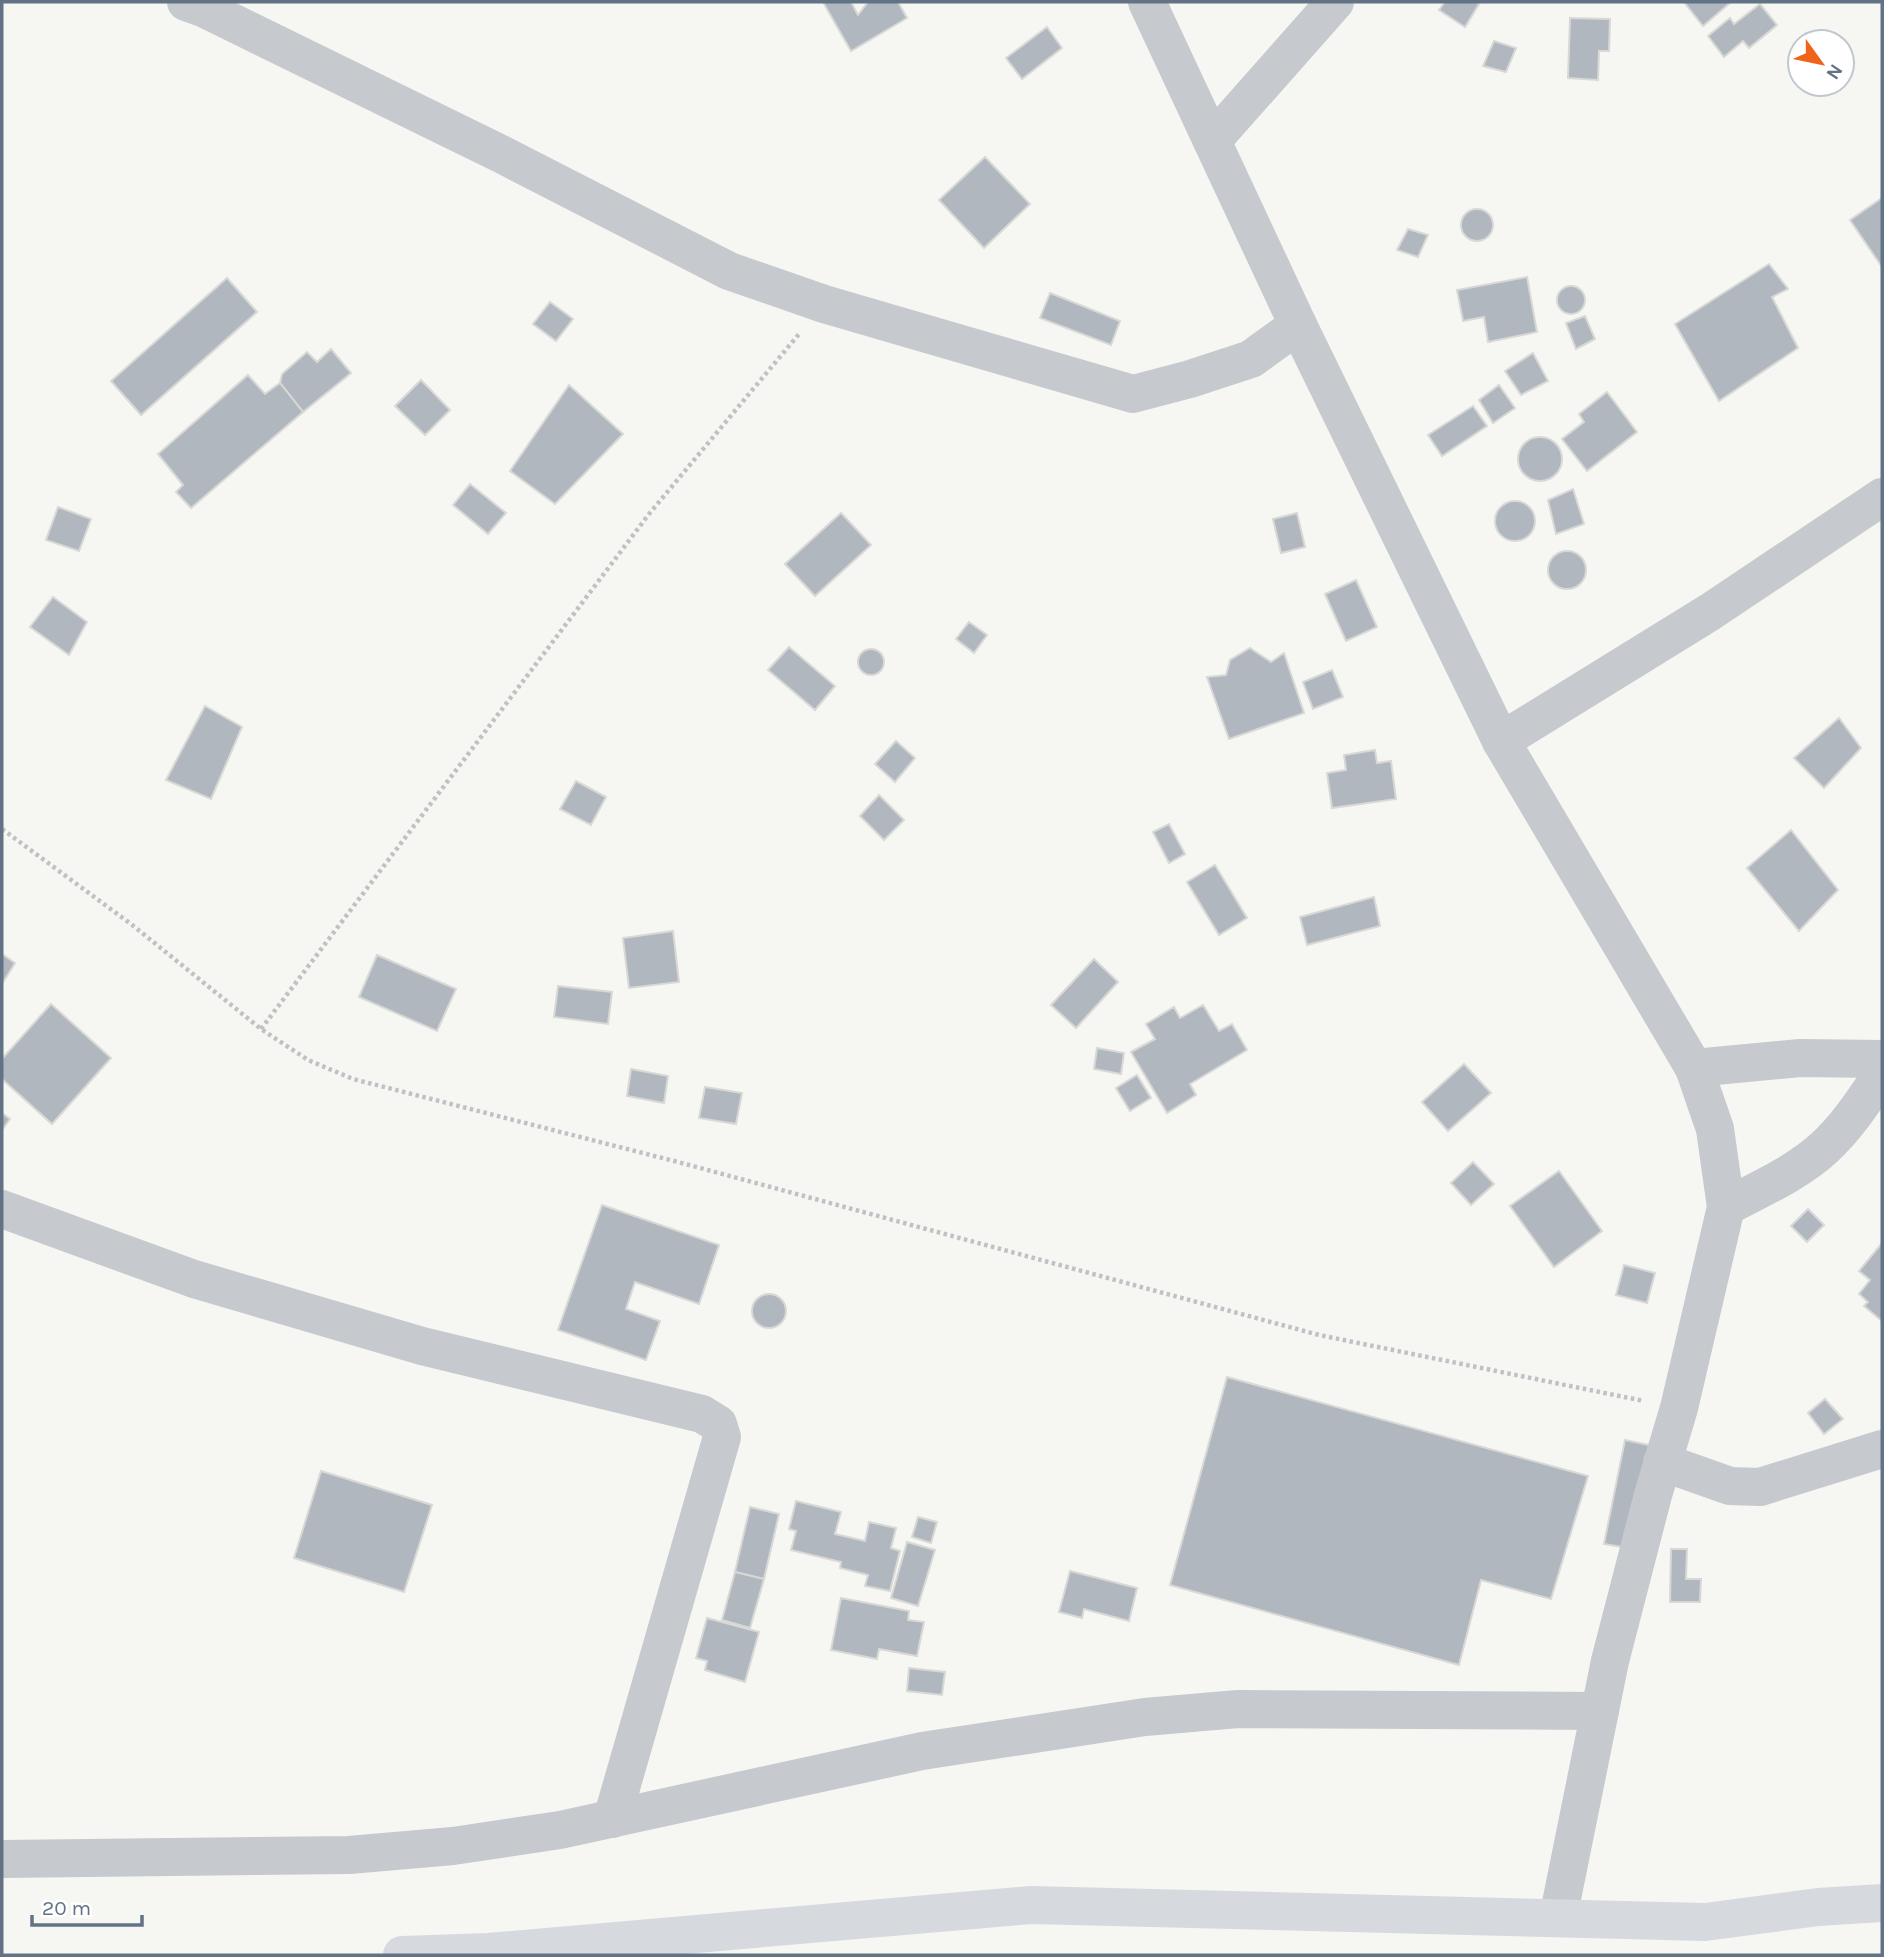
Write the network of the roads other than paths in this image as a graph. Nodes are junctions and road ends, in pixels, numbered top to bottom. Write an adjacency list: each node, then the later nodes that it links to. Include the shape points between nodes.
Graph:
1 (186, 2): 5 (street, via 505,156 729,271 824,304 1133,394 1251,359)
2 (1147, 2): 4 (street)
3 (1335, 2): 4 (street)
4 (1212, 141): 5 (street)
5 (1298, 325): 7 (street)
6 (1882, 496): 7 (street, via 1710,612)
7 (1501, 741): 9 (street)
8 (1882, 1059): 9 (street, via 1800,1058)
9 (1694, 1068): 11 (street, via 1715,1129)
10 (1882, 1074): 11 (street, via 1826,1146 1791,1172)
11 (1726, 1207): 14 (street)
12 (2, 1209): 16 (street, via 194,1279 422,1346 702,1414 718,1424 722,1437)
13 (1882, 1449): 14 (street, via 1760,1487 1730,1486)
14 (1662, 1462): 15 (street)
15 (1600, 1711): 16 (street, via 1237,1709 1145,1717 922,1751); 19 (street)
16 (612, 1819): 17 (street, via 453,1846 349,1855)
17 (2, 1859)
18 (1882, 1903): 19 (main road, via 1706,1922)
19 (1558, 1918): 20 (main road, via 1031,1905)
20 (488, 1954): 21 (main road)
21 (401, 1955)

